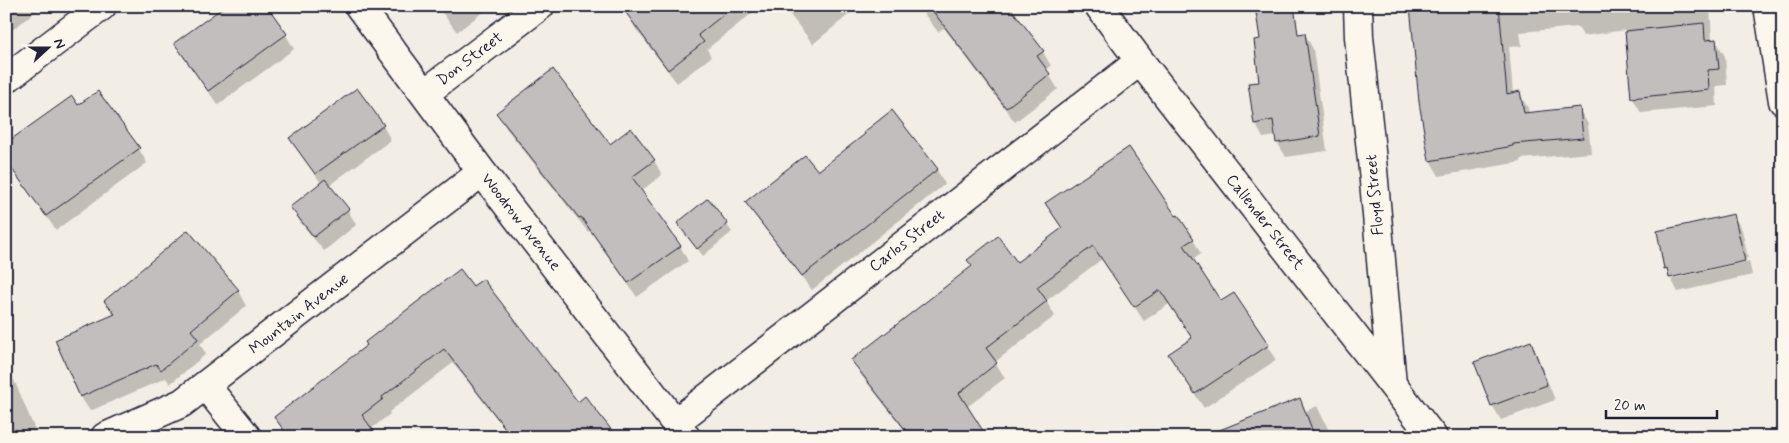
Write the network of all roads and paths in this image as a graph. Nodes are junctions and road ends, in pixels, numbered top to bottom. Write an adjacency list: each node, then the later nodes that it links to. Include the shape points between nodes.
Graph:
1 (102, 6): 8 (street)
2 (359, 6): 9 (street, Woodrow Avenue)
3 (540, 6): 9 (street, Don Street)
4 (1099, 6): 7 (street, Callender Street)
5 (1358, 6): 12 (street, Floyd Street)
6 (1768, 6): 10 (street)
7 (1140, 60): 12 (street, Callender Street); 14 (street, Carlos Street)
8 (6, 79)
9 (425, 93): 11 (street, Woodrow Avenue)
10 (1783, 101)
11 (482, 172): 13 (street, Mountain Avenue); 14 (street, Woodrow Avenue)
12 (1392, 384): 17 (street, Callender Street)
13 (206, 386): 15 (street, Mountain Avenue, via 182,403); 16 (street)
14 (681, 430)
15 (105, 437)
16 (247, 437)
17 (1433, 437)

